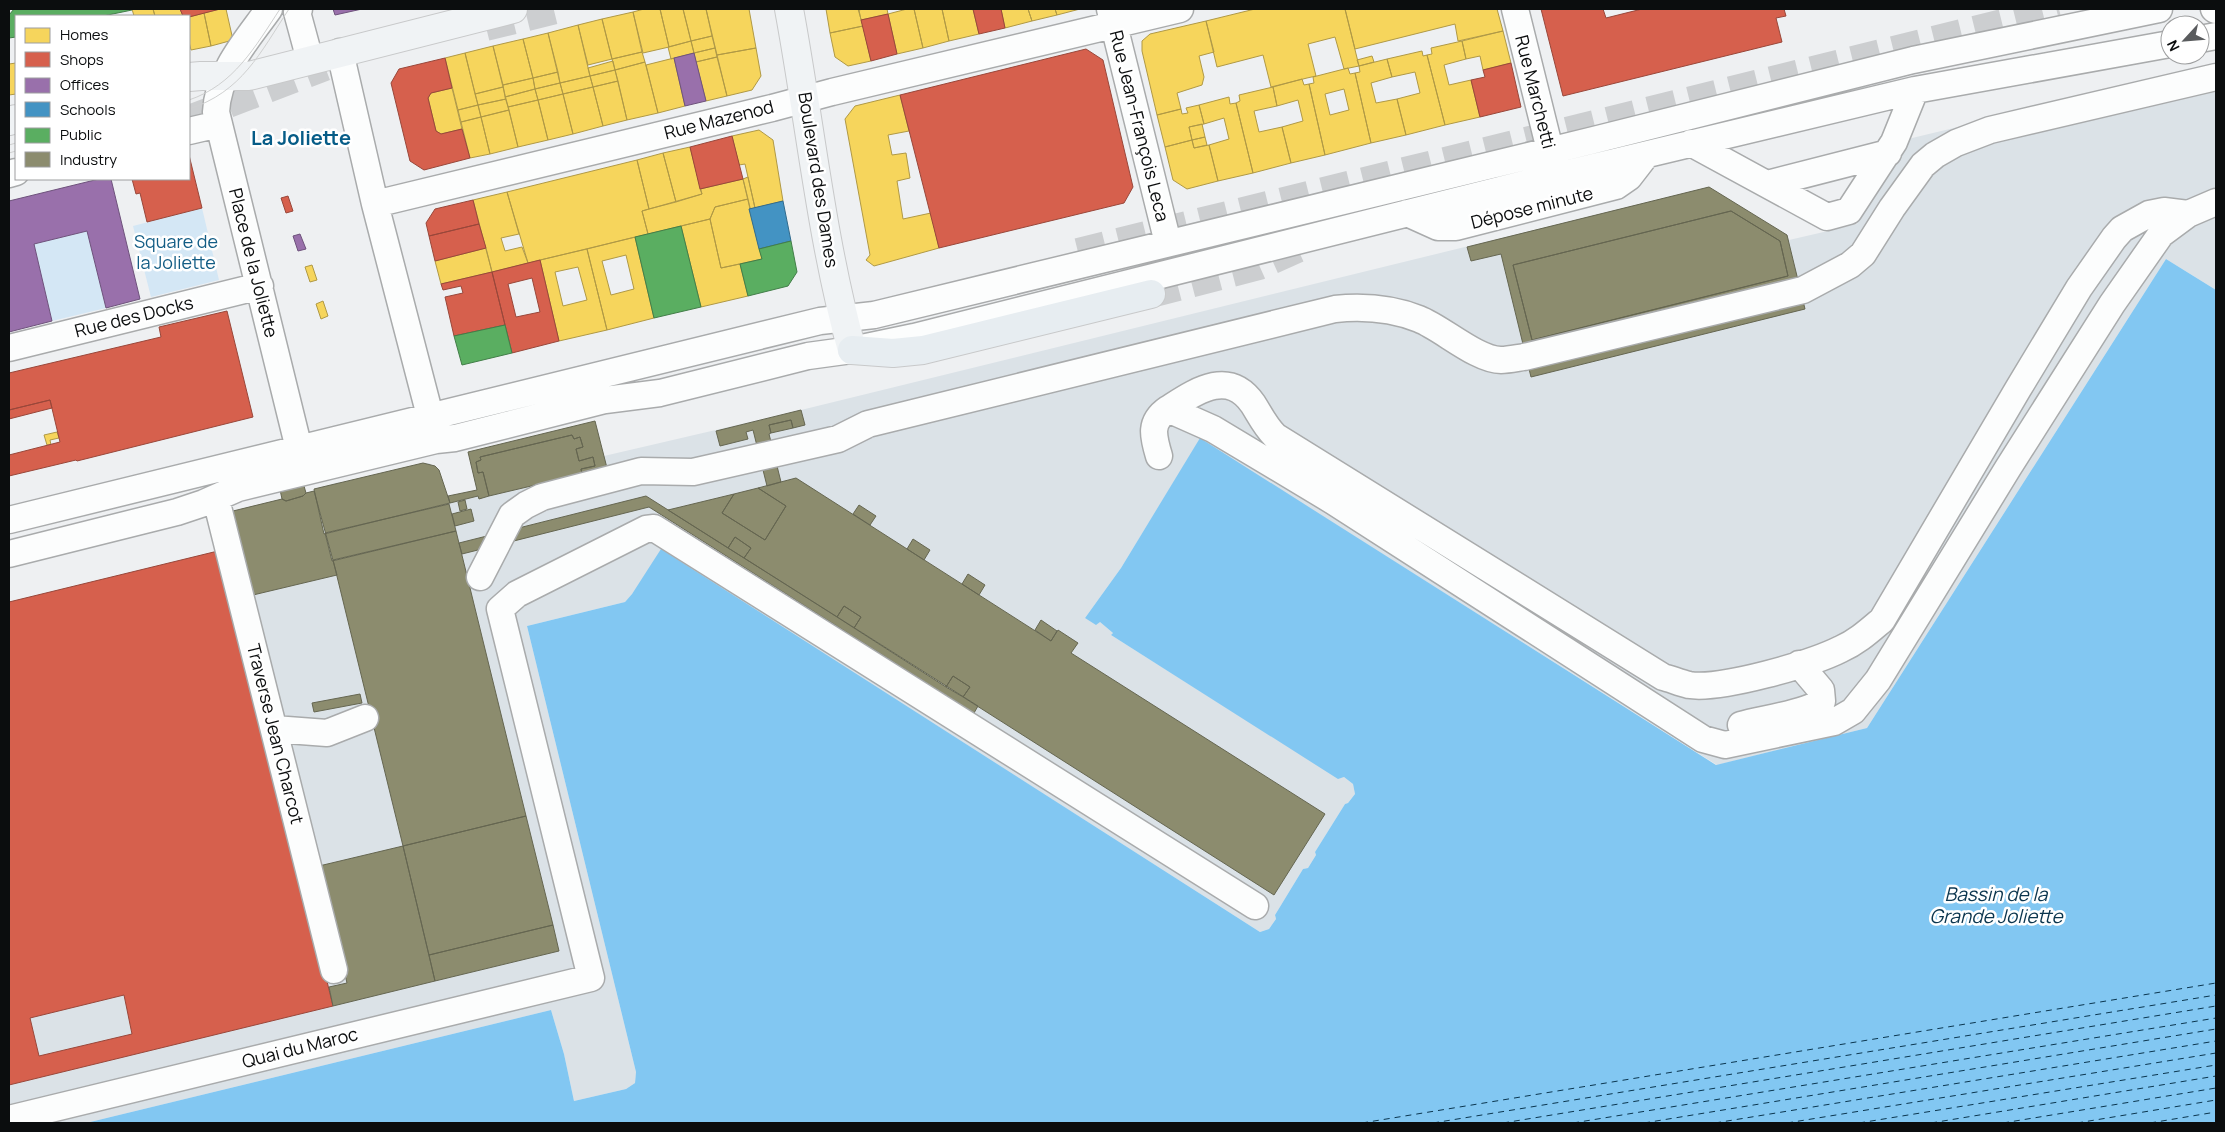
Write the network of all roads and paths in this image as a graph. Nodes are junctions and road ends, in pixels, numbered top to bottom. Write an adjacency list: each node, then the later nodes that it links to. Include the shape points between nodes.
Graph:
1 (269, 9): 12 (street, Place de la Joliette)
2 (299, 9): 11 (street, via 297,12)
3 (513, 9): 10 (main road)
4 (789, 9): 16 (main road, Boulevard des Dames)
5 (1180, 9): 8 (street, Rue Mazenod)
6 (1514, 9): 20 (street, Rue Marchetti)
7 (2160, 9): 20 (street, via 1913,60)
8 (1112, 17): 16 (street, Rue Mazenod); 29 (street, Rue Jean-François Leca)
9 (2160, 46): 15 (street)
10 (340, 52): 11 (main road); 26 (street)
11 (310, 60): 12 (main road, via 249,76)
12 (224, 76): 14 (main road); 17 (street, Place de la Joliette, via 217,102)
13 (2216, 77): 43 (street, via 1990,130 1956,143 1923,165 1863,254 1850,265 1803,290 1501,360 1474,350 1418,318 1369,306 1335,308 868,424 838,439 694,472 641,471 542,497 512,515)
14 (190, 78)
15 (1915, 90): 19 (street); 22 (street, via 1894,142)
16 (806, 98): 26 (street, Rue Mazenod, via 576,165); 32 (main road, Boulevard des Dames, via 808,128)
17 (219, 124): 18 (street); 30 (street, Place de la Joliette)
18 (190, 131)
19 (1691, 143): 21 (street); 24 (street)
20 (1550, 150): 23 (street, Rue Marchetti); 29 (street)
21 (1646, 155): 23 (street); 27 (street, Dépose minute, via 1629,177 1616,186 1456,227 1438,227)
22 (1876, 171): 24 (street); 24 (street, via 1849,211 1827,217)
23 (1556, 176): 27 (street)
24 (1787, 195)
25 (2216, 202): 28 (street)
26 (376, 204): 36 (street)
27 (1407, 213): 34 (street)
28 (2188, 214): 44 (street, via 2164,211 2149,214 2114,238 2054,330 1882,620 1866,635 1842,649); 47 (street, via 2161,234 2112,304 1878,680 1853,711 1834,722 1725,745)
29 (1168, 243): 32 (street, via 874,314)
30 (260, 286): 33 (street, Rue des Docks); 38 (street, Place de la Joliette)
31 (1151, 294): 34 (highway, via 923,350 893,353)
32 (843, 317): 34 (main road, Boulevard des Dames); 36 (street)
33 (9, 348)
34 (852, 350): 36 (street, via 808,356 660,393 605,400 487,430)
35 (1168, 409): 37 (street, via 1155,424 1154,439); 44 (street, via 1210,386 1227,386 1242,392 1274,436 1663,677 1689,685 1711,685); 47 (street, via 1213,429 1333,501)
36 (433, 429): 38 (street)
37 (1159, 456)
38 (301, 461): 39 (street); 41 (street)
39 (227, 493): 40 (street, via 222,484 199,486); 42 (street, via 177,512); 46 (street, Traverse Jean Charcot)
40 (118, 506)
41 (9, 520)
42 (9, 554)
43 (480, 577)
44 (1799, 664): 47 (street, via 1821,690 1822,701 1716,732)
45 (365, 718): 46 (street, via 327,733)
46 (274, 729): 49 (street, Traverse Jean Charcot)
47 (1703, 739)
48 (1255, 906): 50 (street, Quai du Maroc, via 654,528 646,529 518,594 500,609 591,978)
49 (334, 970)
50 (9, 1119)

